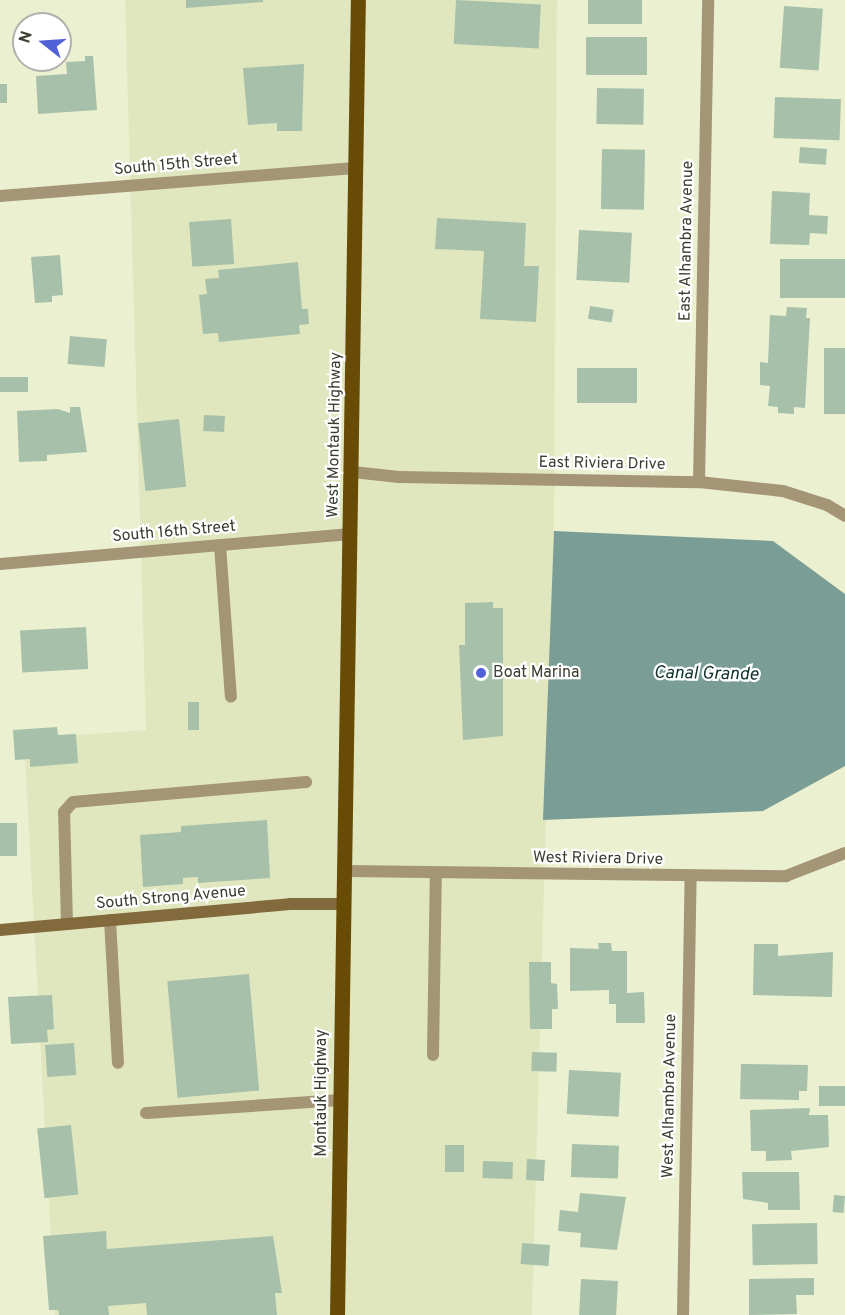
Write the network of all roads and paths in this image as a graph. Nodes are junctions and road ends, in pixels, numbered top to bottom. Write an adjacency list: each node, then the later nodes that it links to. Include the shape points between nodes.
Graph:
1 (358, 0): 3 (main road, West Montauk Highway)
2 (708, 0): 6 (street, East Alhambra Avenue)
3 (355, 168): 4 (street, South 15th Street); 5 (main road, West Montauk Highway)
4 (0, 196)
5 (353, 472): 6 (street, East Riviera Drive, via 399,477); 8 (main road, West Montauk Highway)
6 (699, 483): 7 (street, East Riviera Drive, via 783,491 827,505)
7 (845, 516)
8 (351, 534): 9 (street, South 16th Street); 14 (main road, West Montauk Highway)
9 (220, 545): 10 (street, South 16th Street); 11 (street)
10 (0, 564)
11 (231, 697)
12 (306, 782): 19 (street, via 73,802 64,812)
13 (845, 853): 16 (street, West Riviera Drive, via 786,876)
14 (347, 871): 15 (street, West Riviera Drive); 17 (main road, Montauk Highway)
15 (436, 873): 16 (street, West Riviera Drive); 21 (street)
16 (691, 877): 26 (street, West Alhambra Avenue)
17 (345, 904): 18 (street, South Strong Avenue, via 290,904); 23 (main road, Montauk Highway)
18 (110, 920): 19 (street, South Strong Avenue); 22 (street)
19 (67, 924): 20 (street, South Strong Avenue)
20 (0, 930)
21 (433, 1055)
22 (118, 1063)
23 (341, 1100): 24 (street); 25 (main road, Montauk Highway)
24 (146, 1113)
25 (337, 1315)
26 (682, 1315)

